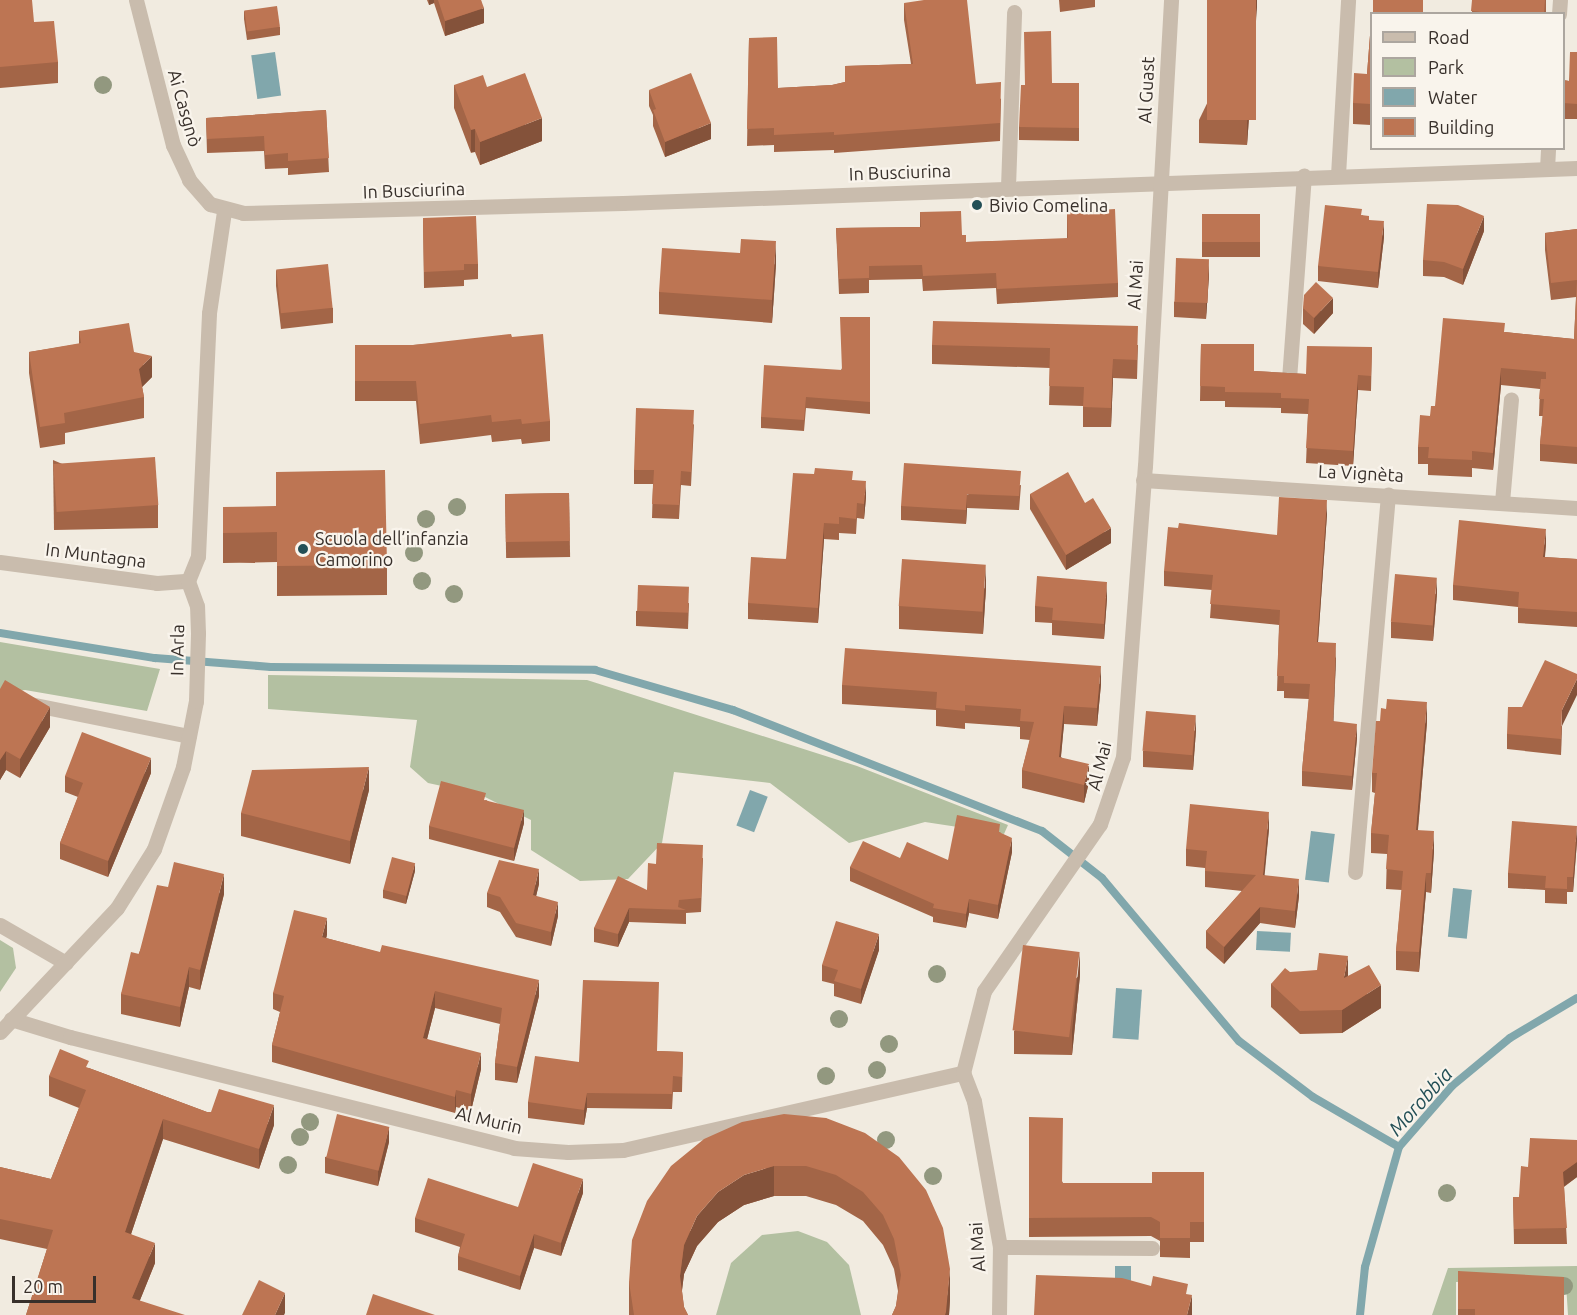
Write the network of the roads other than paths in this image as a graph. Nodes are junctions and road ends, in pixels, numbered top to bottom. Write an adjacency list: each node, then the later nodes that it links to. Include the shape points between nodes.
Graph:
1 (136, 0): 12 (street, Ai Casgnò, via 173,145 199,193)
2 (1171, 0): 10 (street, Al Guast)
3 (1348, 0): 8 (street)
4 (1014, 12): 11 (street)
5 (1548, 150): 7 (street)
6 (1577, 168): 7 (street, In Busciurina)
7 (1547, 169): 8 (street, In Busciurina)
8 (1338, 175): 9 (street, In Busciurina)
9 (1304, 176): 10 (street, In Busciurina); 13 (street)
10 (1161, 181): 11 (street, In Busciurina); 15 (street, Al Mai)
11 (1008, 187): 12 (street, In Busciurina, via 611,204)
12 (224, 211): 20 (street, via 209,313 198,556)
13 (1289, 379)
14 (1511, 399): 17 (street)
15 (1143, 480): 16 (street, La Vignèta); 28 (street, Al Mai, via 1123,757 1108,809 1090,842 984,991)
16 (1389, 494): 17 (street, La Vignèta); 23 (street)
17 (1502, 502): 18 (street, La Vignèta)
18 (1577, 508)
19 (0, 562): 20 (street, In Muntagna, via 157,583)
20 (188, 581): 22 (street, In Arla, via 197,606 198,633 196,701)
21 (30, 704): 22 (street)
22 (189, 736): 25 (street, In Arla, via 154,849 117,908)
23 (1355, 872)
24 (0, 925): 25 (street)
25 (66, 963): 26 (street, In Arla)
26 (11, 1019): 27 (street, In Arla); 28 (street, Al Murin, via 514,1148 568,1152 623,1150)
27 (0, 1032)
28 (963, 1073): 29 (street, Al Mai, via 974,1101)
29 (999, 1247): 30 (street); 31 (street, Al Mai)
30 (1152, 1248)
31 (999, 1315)

